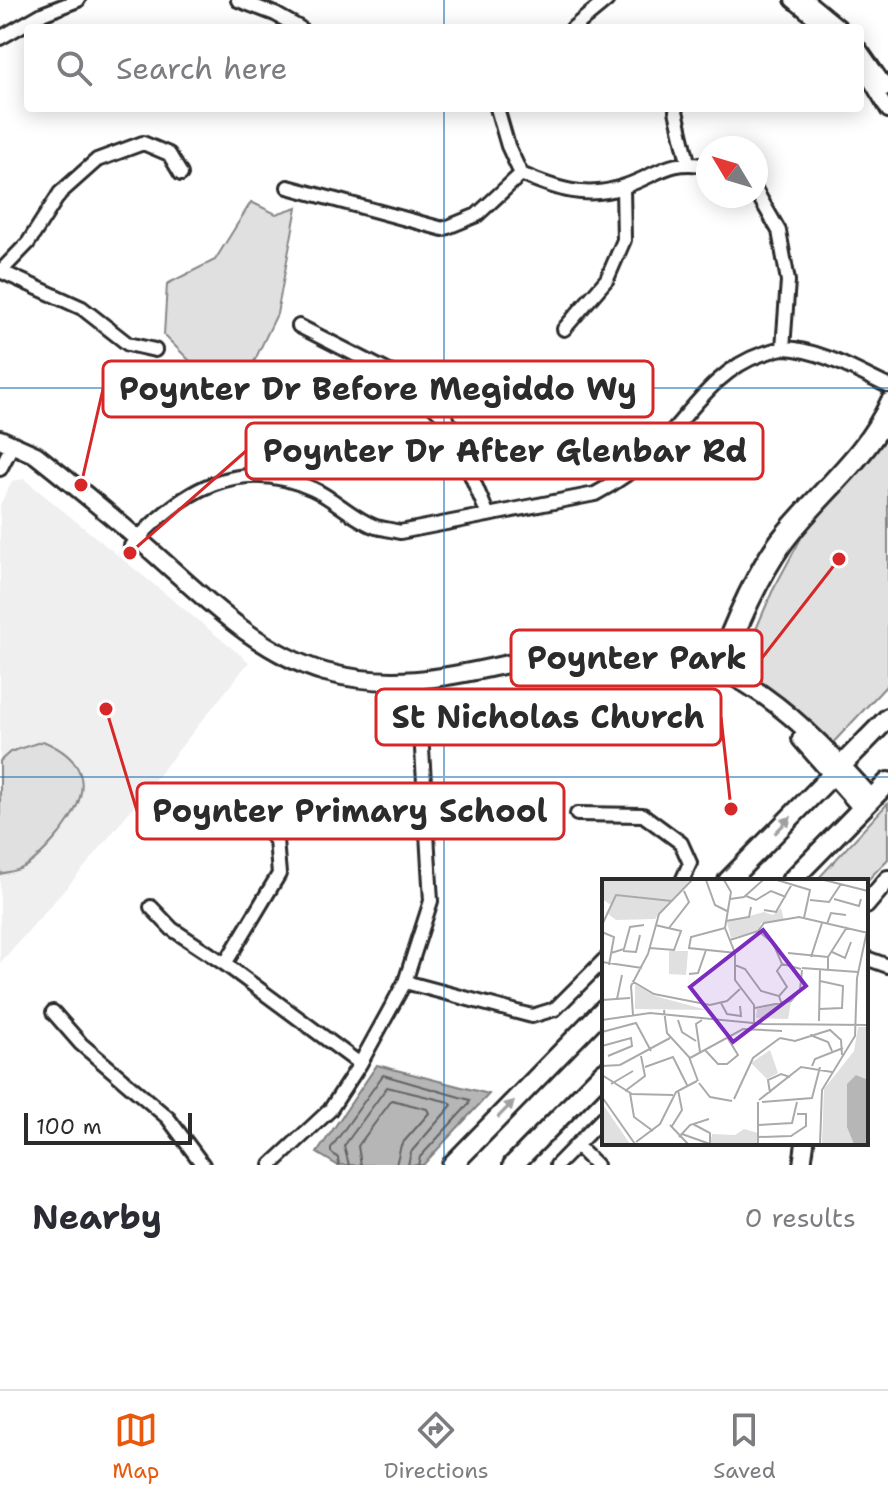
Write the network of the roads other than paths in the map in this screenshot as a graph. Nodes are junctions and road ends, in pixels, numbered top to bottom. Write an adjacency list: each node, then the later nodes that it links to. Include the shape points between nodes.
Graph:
1 (78, 0): 6 (street)
2 (238, 0): 7 (street)
3 (607, 0): 8 (street)
4 (798, 1): 9 (street); 10 (street)
5 (24, 24): 11 (street)
6 (24, 24)
7 (293, 24)
8 (578, 24)
9 (822, 24)
10 (835, 24)
11 (0, 38)
12 (864, 56): 14 (street)
13 (864, 68): 14 (street)
14 (886, 92): 15 (street)
15 (888, 111)
16 (498, 112): 21 (street)
17 (676, 112): 18 (street)
18 (688, 162): 19 (street); 23 (street)
19 (696, 164)
20 (181, 174): 25 (street, via 169,154 143,143 97,160 60,193 28,243)
21 (521, 174): 22 (street, via 477,215 443,229); 23 (street, via 575,193)
22 (288, 187)
23 (623, 187): 27 (street, via 624,240 607,279)
24 (766, 208): 28 (street, via 779,231 788,281)
25 (1, 271): 29 (street, via 82,308 128,344)
26 (299, 326): 35 (street, via 405,380 447,419)
27 (564, 329)
28 (783, 348): 30 (street, via 826,357); 35 (street, via 732,368 620,481 595,494)
29 (155, 350)
30 (888, 386)
31 (888, 400): 37 (street, via 865,439 777,540 748,592)
32 (888, 420): 37 (street, via 785,546)
33 (5, 447): 34 (street); 36 (street, via 36,455)
34 (0, 469)
35 (488, 515): 36 (street, via 400,532 374,526 315,490 276,475 245,475 218,480 182,499)
36 (134, 542): 38 (street, via 238,625 288,657 348,677)
37 (717, 673): 38 (street, via 666,652 608,647); 40 (street)
38 (418, 687): 57 (street, via 431,901)
39 (888, 718): 40 (main road)
40 (837, 770): 43 (street); 47 (main road, one-way to 40)
41 (888, 782): 43 (main road)
42 (208, 798): 55 (street, via 253,818 276,840 279,874)
43 (867, 804): 48 (main road)
44 (577, 814): 46 (street, via 643,815 681,843 690,863)
45 (888, 865): 50 (street)
46 (683, 879)
47 (730, 879)
48 (793, 879)
49 (888, 879): 51 (street)
50 (868, 887)
51 (868, 903)
52 (151, 907): 55 (street, via 172,929)
53 (868, 959): 56 (street)
54 (602, 962): 57 (street, via 555,1009 532,1016)
55 (225, 964): 60 (street)
56 (888, 966)
57 (405, 982): 60 (street)
58 (602, 1011): 68 (main road, one-way to 58)
59 (53, 1012): 66 (street, via 81,1044 168,1118)
60 (360, 1064): 67 (street, via 330,1110)
61 (602, 1074): 69 (main road)
62 (602, 1119): 63 (street)
63 (576, 1145): 70 (street); 71 (street)
64 (795, 1145): 72 (street)
65 (805, 1145): 73 (street)
66 (203, 1165)
67 (271, 1165)
68 (452, 1165)
69 (513, 1165)
70 (557, 1165)
71 (596, 1165)
72 (792, 1165)
73 (802, 1165)

